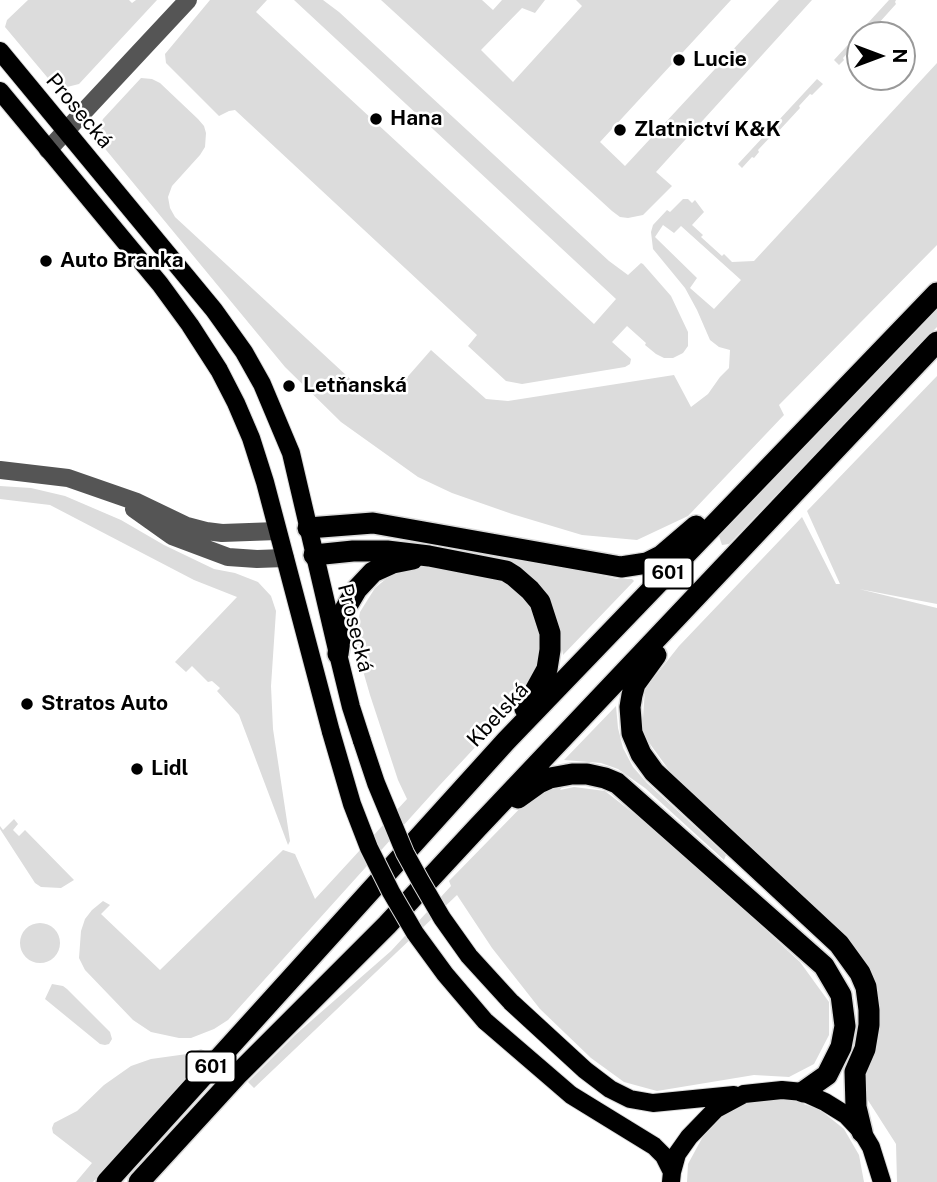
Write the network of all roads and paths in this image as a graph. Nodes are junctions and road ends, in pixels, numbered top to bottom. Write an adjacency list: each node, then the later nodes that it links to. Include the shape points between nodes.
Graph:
1 (188, 0): 4 (street)
2 (0, 51): 4 (main road, Prosecká)
3 (0, 91): 5 (main road)
4 (66, 130): 5 (street); 11 (main road, Prosecká, via 244,352 291,453)
5 (48, 150): 12 (main road, via 160,284 219,370 251,438)
6 (937, 293): 8 (highway, Kbelská / 601)
7 (937, 342): 13 (highway, 601)
8 (829, 405): 11 (highway, via 684,537 646,564 621,567 373,523); 18 (highway, Kbelská / 601)
9 (0, 470): 10 (street, via 68,478)
10 (111, 493): 12 (street, via 206,531); 16 (street, via 172,536 198,546 228,557)
11 (308, 527): 12 (main road); 14 (main road, Prosecká)
12 (277, 531): 16 (main road)
13 (740, 549): 19 (highway, 601); 22 (highway, via 641,673 630,707 632,733 654,772 839,944 860,973 869,1010 865,1048 855,1072)
14 (314, 555): 15 (highway, via 387,551); 16 (main road); 17 (main road, Prosecká)
15 (429, 556): 17 (highway, via 373,572 357,589 344,611); 18 (highway, via 506,571 540,602 550,633 547,668)
16 (285, 558): 23 (main road, bridge, via 352,804 369,848 415,933 485,1021 571,1095 654,1146 664,1156)
17 (338, 654): 21 (main road, Prosecká, bridge, via 376,783 405,853 469,956 511,1002 586,1070 630,1099 653,1103)
18 (506, 741): 24 (highway, Kbelská / 601)
19 (477, 828): 20 (highway, via 550,778 587,774 625,789 811,953 834,981 844,1010 841,1047 827,1074); 25 (highway, 601)
20 (803, 1092): 21 (main road, Prosecká); 22 (main road, via 846,1115)
21 (744, 1094): 23 (main road, via 716,1109 689,1137 677,1154)
22 (862, 1132): 26 (main road)
23 (671, 1177)
24 (107, 1182)
25 (139, 1182)
26 (883, 1182)

